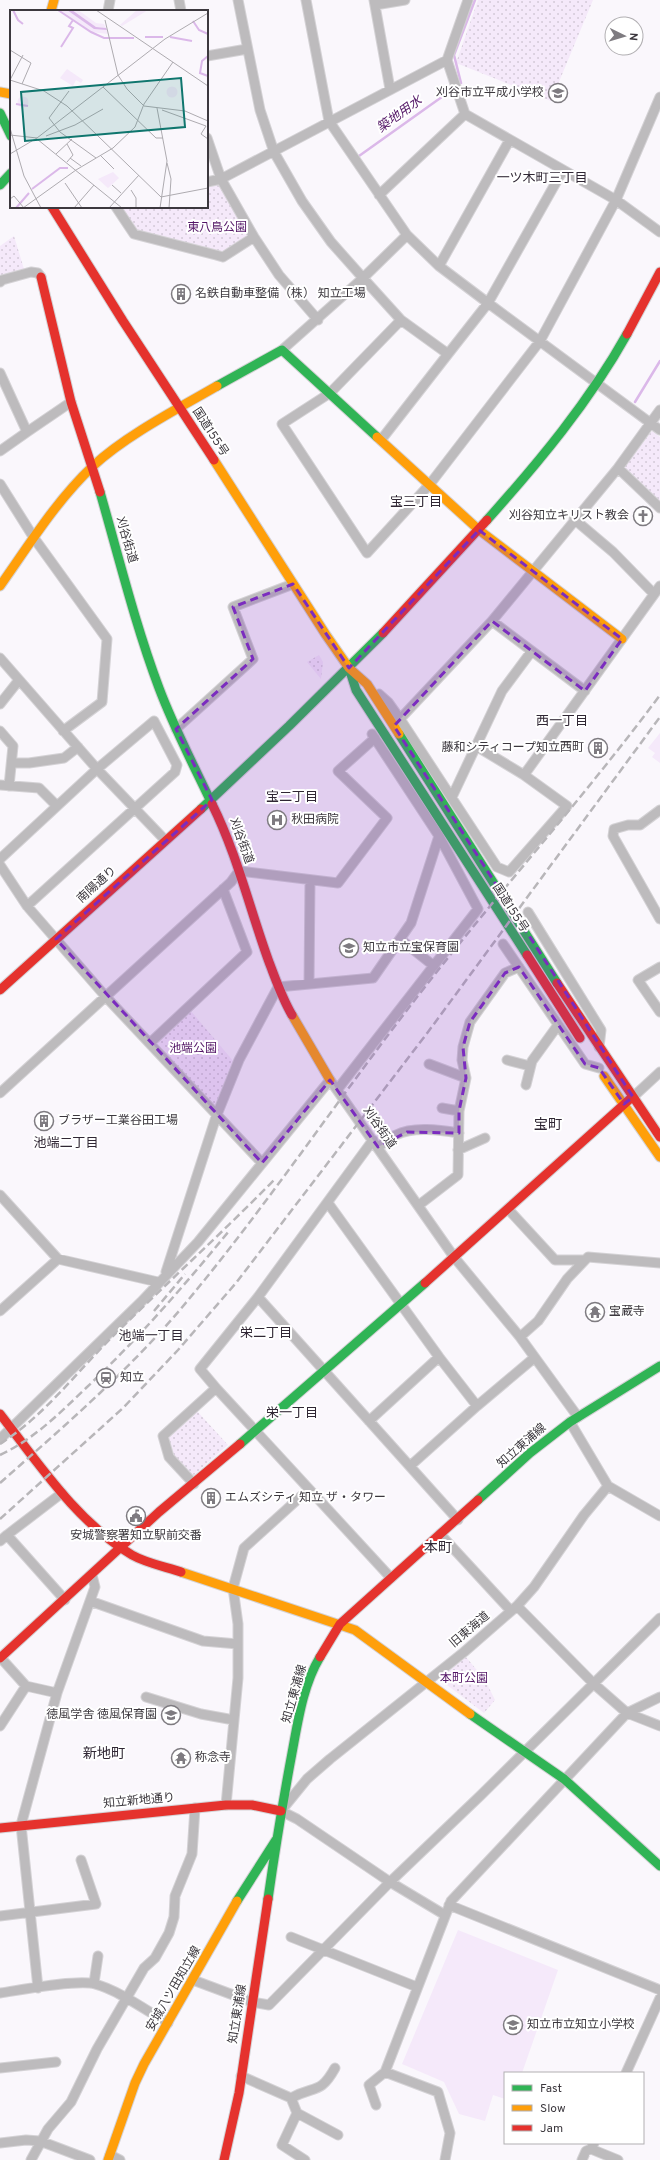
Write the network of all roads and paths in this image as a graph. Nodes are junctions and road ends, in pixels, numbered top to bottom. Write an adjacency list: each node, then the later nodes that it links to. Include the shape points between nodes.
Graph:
1 (54, 0): 9 (main road)
2 (110, 0): 10 (street)
3 (179, 0): 11 (street)
4 (238, 0): 12 (street)
5 (306, 0): 21 (street)
6 (405, 0): 8 (street)
7 (468, 0): 14 (street)
8 (374, 2): 15 (street)
9 (51, 10)
10 (108, 10)
11 (181, 10)
12 (247, 48): 13 (street); 25 (street, via 260,110)
13 (208, 56)
14 (447, 60): 15 (street); 20 (street)
15 (390, 89): 21 (street)
16 (0, 92): 17 (main road)
17 (10, 94)
18 (660, 97): 32 (street)
19 (0, 113): 22 (main road)
20 (465, 114): 24 (street); 31 (street)
21 (329, 121): 25 (street); 31 (street)
22 (10, 134)
23 (208, 141): 28 (street)
24 (509, 141): 26 (street); 38 (street)
25 (274, 152): 28 (street); 41 (street, via 302,202 331,242)
26 (563, 170): 32 (street); 43 (street)
27 (10, 174): 30 (main road)
28 (221, 179): 29 (street); 37 (street)
29 (208, 182)
30 (0, 184)
31 (380, 195): 36 (street)
32 (616, 200): 35 (street); 46 (street)
33 (53, 208): 53 (main road, 国道155号)
34 (117, 208): 37 (street, via 134,234 223,257)
35 (660, 232)
36 (407, 235): 38 (street); 41 (street)
37 (254, 237): 44 (street, via 279,275)
38 (439, 266): 43 (street)
39 (660, 272): 50 (main road, 南陽通り, via 641,310)
40 (41, 277): 42 (street, via 38,273 31,272); 52 (main road, 刈谷街道)
41 (363, 278): 44 (street); 45 (street)
42 (0, 282)
43 (488, 303): 46 (street); 48 (street)
44 (318, 320): 47 (street)
45 (401, 320): 48 (street); 51 (street)
46 (540, 341): 50 (street); 63 (street)
47 (282, 350): 51 (main road); 53 (main road)
48 (448, 354): 58 (street)
49 (0, 373): 57 (street)
50 (597, 383): 55 (street); 67 (main road, 南陽通り, via 540,460)
51 (330, 393): 58 (main road); 63 (street, via 282,424 367,553)
52 (71, 402): 57 (street); 60 (main road, 刈谷街道)
53 (180, 407): 60 (main road); 70 (main road, 国道155号)
54 (660, 410): 55 (street)
55 (652, 424): 56 (street); 61 (street)
56 (660, 430)
57 (27, 432): 59 (street)
58 (381, 440): 63 (main road)
59 (0, 451)
60 (93, 466): 68 (main road, via 64,497); 84 (main road, 刈谷街道, via 138,628)
61 (618, 468): 65 (street); 66 (street)
62 (0, 484): 64 (street)
63 (430, 484): 67 (main road)
64 (3, 496): 68 (street)
65 (660, 508)
66 (574, 519): 69 (street); 73 (street, via 613,552)
67 (479, 530): 69 (main road); 78 (main road, 南陽通り, via 418,598)
68 (34, 538): 71 (main road); 86 (street, via 107,639 102,702)
69 (533, 571): 74 (street); 75 (main road)
70 (293, 584): 78 (main road, 国道155号); 84 (street, via 233,607 253,660)
71 (0, 586)
72 (660, 586): 73 (street)
73 (654, 594): 75 (street)
74 (492, 621): 76 (street); 83 (street)
75 (622, 639): 81 (street)
76 (531, 652): 81 (street); 87 (street, via 502,691)
77 (0, 658): 79 (street)
78 (349, 668): 80 (main road, 国道155号); 94 (main road, 南陽通り); 121 (main road, 国道155号, via 356,690)
79 (19, 680): 82 (street); 86 (street)
80 (367, 684): 83 (street, via 388,702); 122 (main road, 国道155号)
81 (585, 691): 91 (street)
82 (0, 704)
83 (400, 719): 93 (street)
84 (176, 729): 94 (main road, 刈谷街道)
85 (0, 731): 89 (street, via 13,746)
86 (63, 731): 88 (street)
87 (476, 746): 91 (street); 93 (street)
88 (78, 747): 89 (street, via 64,758); 90 (street)
89 (12, 763): 92 (street)
90 (97, 769): 95 (street); 96 (street); 96 (street, via 154,722 177,765 175,772)
91 (524, 775): 93 (street, via 567,806 509,872 497,867)
92 (4, 785): 95 (street, via 39,788)
93 (452, 797)
94 (212, 800): 99 (main road, 南陽通り); 102 (main road, 刈谷街道)
95 (57, 806): 100 (street)
96 (135, 809): 99 (street); 105 (street)
97 (660, 810): 107 (street, via 640,825 614,829 612,836)
98 (439, 836): 103 (street, via 374,736 338,771 387,818 338,883); 109 (street, via 411,923); 111 (street, via 478,909)
99 (165, 840): 108 (main road, 南陽通り)
100 (0, 859)
101 (0, 866): 105 (street)
102 (239, 871): 103 (street); 104 (street); 115 (main road, 刈谷街道)
103 (310, 880): 114 (street)
104 (224, 890): 117 (street); 120 (street, via 247,952)
105 (27, 906): 108 (street)
106 (528, 912): 122 (street, via 601,1030)
107 (660, 919)
108 (56, 939): 116 (main road, 南陽通り); 117 (street)
109 (400, 939): 111 (street); 114 (street, via 373,978)
110 (504, 944): 112 (street)
111 (434, 966): 132 (street)
112 (519, 967): 119 (street); 129 (street, via 505,973 470,1022 462,1060)
113 (660, 967): 118 (street, via 638,980)
114 (309, 984): 115 (street)
115 (278, 987): 130 (main road, 刈谷街道); 138 (street, via 238,1060)
116 (0, 990)
117 (106, 997): 120 (street); 133 (street)
118 (660, 1012)
119 (558, 1025): 126 (street); 127 (street, via 585,1064)
120 (150, 1043): 138 (street)
121 (585, 1046)
122 (599, 1048): 134 (main road, 国道155号)
123 (592, 1057): 127 (main road)
124 (507, 1060): 126 (street)
125 (429, 1064): 129 (street)
126 (530, 1066): 131 (street)
127 (599, 1068): 135 (main road)
128 (660, 1072): 134 (street)
129 (466, 1078): 137 (street)
130 (330, 1080): 132 (street, 刈谷街道); 145 (street)
131 (526, 1085)
132 (337, 1090): 142 (street, 刈谷街道)
133 (0, 1093)
134 (633, 1097): 135 (main road); 140 (main road, 国道155号)
135 (624, 1104): 144 (main road); 149 (main road)
136 (442, 1108): 137 (street)
137 (459, 1111): 139 (street)
138 (216, 1117): 145 (street); 154 (street)
139 (458, 1132): 142 (street, via 407,1132); 143 (street)
140 (660, 1137)
141 (485, 1138): 143 (street)
142 (375, 1144): 147 (street); 148 (street, 刈谷街道)
143 (458, 1150): 148 (street, via 458,1175)
144 (660, 1157)
145 (262, 1163): 154 (street, via 198,1242)
146 (1, 1198): 151 (street)
147 (328, 1203): 155 (street); 156 (street)
148 (419, 1204): 150 (street, 刈谷街道)
149 (508, 1209): 150 (main road); 152 (street, via 555,1260)
150 (454, 1257): 156 (main road); 158 (street, 刈谷街道)
151 (58, 1259): 154 (street); 157 (street)
152 (585, 1260): 153 (street, via 588,1258); 158 (street, via 567,1279 538,1320)
153 (660, 1263)
154 (161, 1279): 168 (street, via 141,1302)
155 (258, 1297): 162 (street); 163 (street, via 200,1369)
156 (400, 1302): 159 (street); 162 (main road)
157 (0, 1311)
158 (520, 1336): 160 (street, 刈谷街道)
159 (439, 1357): 164 (street); 167 (street)
160 (534, 1358): 164 (street); 166 (street, 刈谷街道)
161 (660, 1366): 166 (main road, 知立東浦線)
162 (324, 1370): 167 (street); 169 (main road)
163 (216, 1388): 169 (street); 172 (street, via 163,1436 169,1457)
164 (477, 1406): 171 (street)
165 (0, 1414): 168 (main road)
166 (574, 1419): 173 (street, 刈谷街道); 177 (main road, 知立東浦線, via 530,1453)
167 (369, 1421): 171 (street)
168 (12, 1429): 170 (street); 175 (main road)
169 (254, 1431): 172 (main road); 174 (street)
170 (0, 1439)
171 (410, 1466): 177 (street)
172 (194, 1484): 181 (main road, via 159,1512)
173 (608, 1486): 176 (street); 187 (street, 旧東海道, via 584,1515 534,1587)
174 (308, 1490): 183 (street); 184 (street, via 244,1548)
175 (62, 1493): 178 (street); 181 (main road, via 110,1541)
176 (660, 1516)
177 (458, 1520): 179 (main road, 知立東浦線)
178 (7, 1534): 180 (street); 185 (street)
179 (440, 1534): 183 (main road, 知立東浦線); 187 (street)
180 (0, 1541)
181 (121, 1548): 182 (main road); 184 (main road, via 134,1556)
182 (92, 1575): 185 (main road); 186 (street, via 95,1587)
183 (391, 1578): 189 (main road, 知立東浦線)
184 (232, 1588): 189 (main road); 190 (street, via 238,1624)
185 (65, 1600): 191 (main road)
186 (90, 1601): 190 (street, via 203,1641); 195 (street)
187 (514, 1609): 192 (street, 旧東海道); 193 (street)
188 (660, 1618): 193 (street)
189 (340, 1624): 192 (main road, via 355,1630); 206 (main road, 知立東浦線, via 312,1670)
190 (238, 1644): 199 (street)
191 (0, 1658): 194 (street)
192 (426, 1682): 202 (main road); 206 (street, 旧東海道, via 306,1779)
193 (594, 1684): 198 (street); 202 (street)
194 (26, 1686): 195 (street); 200 (street)
195 (57, 1693): 207 (street)
196 (146, 1697): 199 (street, via 201,1714)
197 (660, 1697): 198 (street)
198 (627, 1713): 201 (street); 203 (street)
199 (234, 1720): 204 (street)
200 (0, 1726)
201 (660, 1726)
202 (524, 1750): 203 (main road); 212 (street)
203 (564, 1779): 211 (main road); 213 (street)
204 (226, 1805): 205 (main road, 知立新地通り); 206 (main road, 知立新地通り, via 252,1805)
205 (195, 1808): 207 (main road, 知立新地通り); 227 (street, via 192,1854 175,1896 174,1917 169,1933)
206 (281, 1810): 209 (main road, 知立東浦線); 212 (street)
207 (21, 1826): 208 (main road, 知立新地通り); 214 (street)
208 (0, 1828)
209 (277, 1838): 220 (main road, 安城八ツ田知立線, via 230,1911); 228 (main road, 知立東浦線)
210 (81, 1860): 214 (street, via 96,1904)
211 (660, 1866)
212 (390, 1882): 215 (street); 218 (street)
213 (449, 1905): 215 (street); 224 (street)
214 (30, 1912): 216 (street); 223 (street)
215 (445, 1914): 222 (street)
216 (0, 1916)
217 (291, 1937): 218 (street)
218 (322, 1950): 222 (street); 228 (street, via 269,2005)
219 (98, 1956): 221 (street)
220 (193, 1980): 228 (street); 229 (main road, 安城八ツ田知立線)
221 (94, 1983): 223 (street); 227 (street)
222 (417, 1987): 233 (street)
223 (38, 1988): 225 (street)
224 (660, 1990)
225 (0, 1993)
226 (660, 1998): 234 (street)
227 (126, 1999): 229 (street); 240 (street, via 71,2102)
228 (252, 2002): 235 (main road, 知立東浦線)
229 (168, 2023): 243 (main road, 安城八ツ田知立線, via 136,2084)
230 (56, 2062): 231 (street)
231 (0, 2068)
232 (335, 2068): 236 (street, via 321,2088)
233 (385, 2072): 237 (street, via 368,2085); 249 (street, via 438,2092 450,2133)
234 (626, 2072)
235 (241, 2076): 236 (street); 247 (main road, 知立東浦線, via 231,2136)
236 (291, 2098): 238 (street)
237 (376, 2105)
238 (297, 2113): 239 (street); 248 (street, via 282,2145)
239 (338, 2134)
240 (40, 2141): 241 (street); 244 (street); 245 (street)
241 (0, 2143)
242 (592, 2146): 250 (street); 251 (street)
243 (109, 2157): 246 (street)
244 (30, 2160)
245 (90, 2160)
246 (120, 2160)
247 (224, 2160)
248 (306, 2160)
249 (445, 2160)
250 (582, 2160)
251 (616, 2160)

